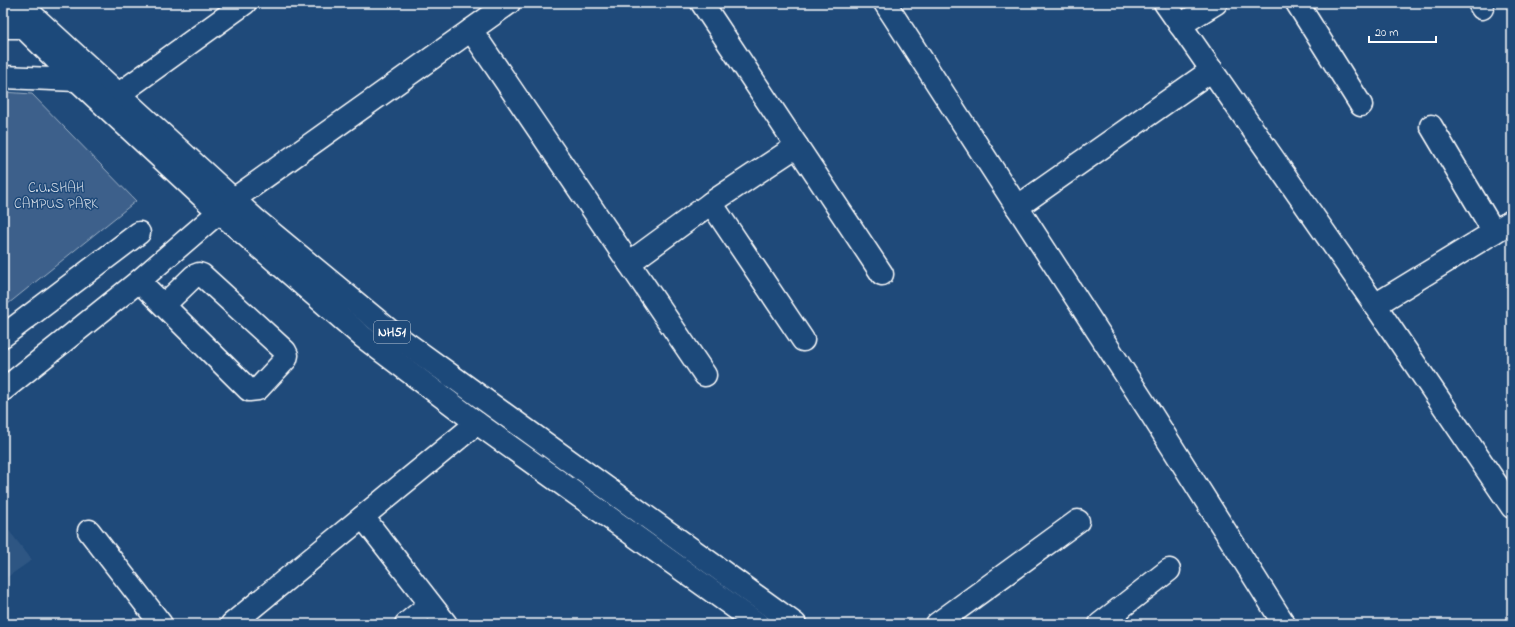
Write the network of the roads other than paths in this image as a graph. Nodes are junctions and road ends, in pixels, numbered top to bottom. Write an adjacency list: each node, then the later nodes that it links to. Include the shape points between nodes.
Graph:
1 (19, 3): 17 (main road, NH51)
2 (245, 3): 17 (main road)
3 (509, 3): 10 (main road)
4 (702, 3): 20 (main road)
5 (885, 3): 23 (main road)
6 (1165, 3): 11 (main road)
7 (1216, 3): 11 (main road)
8 (1297, 3): 18 (main road)
9 (3, 5): 12 (main road, NH51)
10 (487, 9): 13 (main road)
11 (1180, 25): 14 (main road)
12 (13, 27): 16 (main road, NH51)
13 (471, 30): 22 (main road); 26 (main road)
14 (1212, 70): 23 (main road); 30 (main road)
15 (3, 77): 16 (main road)
16 (77, 80): 22 (main road, NH51)
17 (119, 94): 22 (main road, NH51)
18 (1361, 105)
19 (1431, 126): 24 (main road)
20 (797, 146): 21 (main road); 27 (main road)
21 (711, 203): 26 (main road); 32 (main road)
22 (227, 206): 28 (main road); 35 (main road, NH51, via 363,337); 47 (main road, NH51, via 256,220 395,335)
23 (1017, 207): 50 (main road)
24 (1503, 226): 30 (main road)
25 (139, 233): 31 (main road)
26 (629, 263): 33 (main road)
27 (882, 274)
28 (139, 280): 29 (main road); 34 (main road)
29 (165, 304): 29 (main road, via 249,390 258,389 286,359 285,351 202,275 194,276)
30 (1375, 305): 36 (main road)
31 (3, 336)
32 (803, 340)
33 (705, 374)
34 (3, 390)
35 (477, 423): 37 (main road); 46 (main road, NH51)
36 (1512, 507)
37 (363, 517): 41 (main road); 43 (main road)
38 (1078, 521): 48 (main road)
39 (89, 531): 42 (main road)
40 (1169, 570): 49 (main road)
41 (430, 604): 44 (main road); 45 (main road)
42 (161, 624)
43 (232, 624)
44 (406, 624)
45 (446, 624)
46 (758, 624)
47 (795, 624)
48 (937, 624)
49 (1100, 624)
50 (1284, 624)

